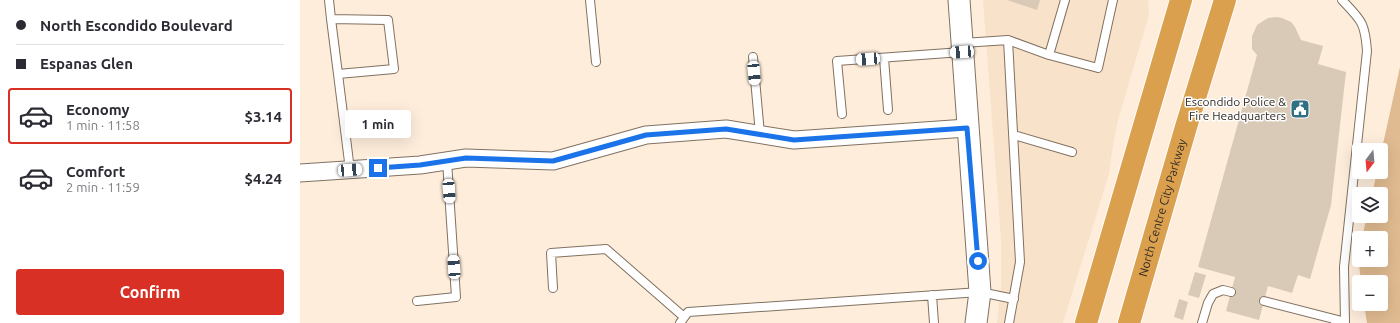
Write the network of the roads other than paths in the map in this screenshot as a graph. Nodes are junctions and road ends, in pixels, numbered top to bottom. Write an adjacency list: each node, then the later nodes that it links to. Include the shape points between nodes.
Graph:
1 (329, 0): 9 (lane)
2 (590, 0): 15 (lane)
3 (959, 0): 11 (street)
4 (1065, 0): 12 (lane)
5 (1113, 0): 12 (lane, via 1098,68)
6 (1181, 0): 38 (highway)
7 (1225, 0): 39 (highway, North Centre City Parkway)
8 (1342, 0): 34 (lane, via 1361,20 1366,34 1344,267)
9 (331, 19): 16 (lane); 16 (lane, via 388,20 394,68)
10 (1008, 40): 11 (lane); 12 (lane); 21 (lane)
11 (962, 48): 14 (lane); 19 (street)
12 (1049, 54)
13 (753, 57): 20 (lane)
14 (884, 58): 17 (lane); 18 (lane, via 837,62)
15 (596, 62)
16 (338, 74): 24 (lane)
17 (888, 110)
18 (842, 114)
19 (967, 128): 20 (street, via 794,140); 27 (street)
20 (760, 134): 23 (street, via 726,129 646,135 553,161 466,158)
21 (1014, 135): 22 (lane); 30 (lane, via 1020,262)
22 (1072, 152)
23 (447, 161): 24 (street); 31 (lane, via 456,297)
24 (350, 170): 25 (street)
25 (300, 174)
26 (553, 288): 33 (lane, via 551,253 606,249)
27 (980, 292): 29 (lane); 30 (lane); 36 (street)
28 (1231, 292): 40 (lane, via 1223,290 1213,294)
29 (932, 295): 33 (lane, via 688,312); 35 (lane)
30 (1014, 299): 37 (lane)
31 (417, 301)
32 (1264, 301): 34 (lane)
33 (682, 320)
34 (1346, 322): 41 (lane)
35 (934, 323)
36 (976, 323)
37 (1009, 323)
38 (1086, 323)
39 (1129, 323)
40 (1202, 323)
41 (1335, 323)

